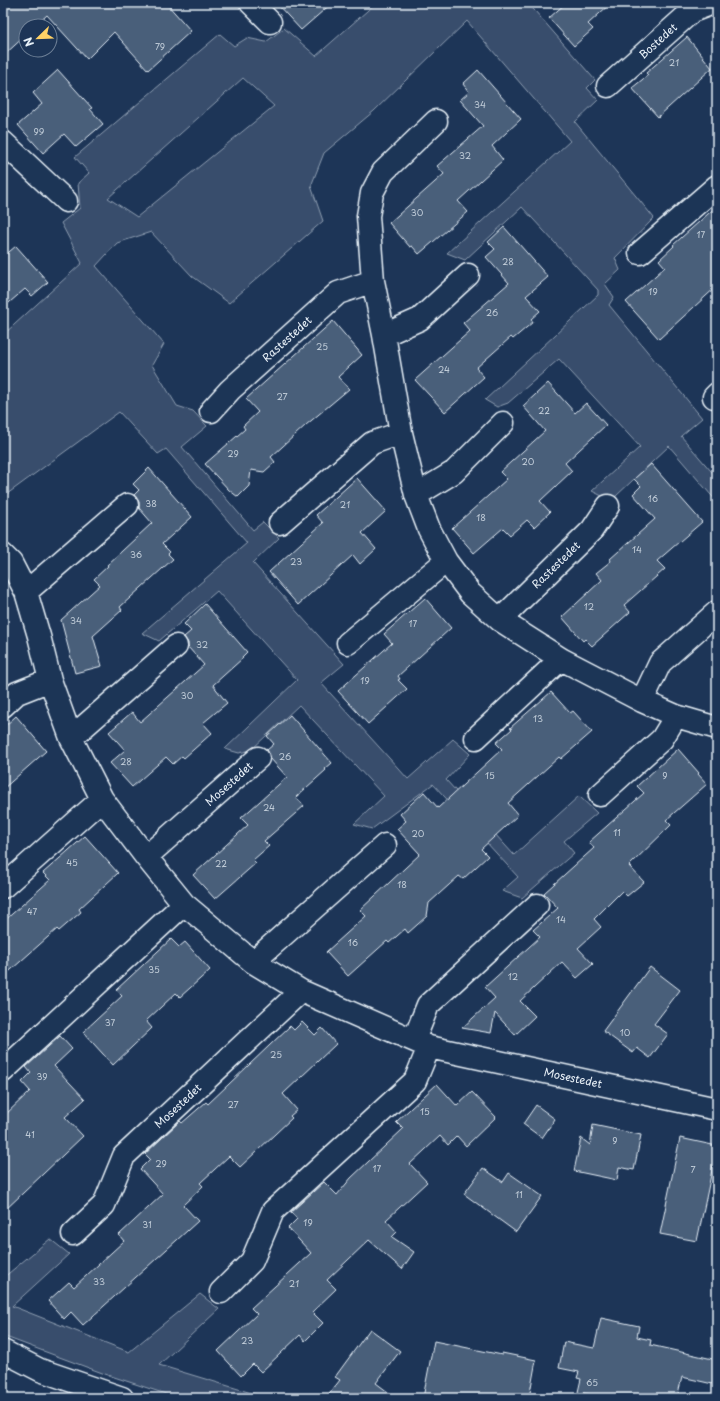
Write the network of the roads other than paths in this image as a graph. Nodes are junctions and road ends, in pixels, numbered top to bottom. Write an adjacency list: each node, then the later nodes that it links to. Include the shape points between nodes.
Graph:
1 (251, 3): 3 (street)
2 (713, 3): 4 (street, Bostedet, via 692,11)
3 (270, 22)
4 (608, 86)
5 (436, 121): 11 (street, via 383,172 372,193 368,216)
6 (3, 142): 8 (street)
7 (717, 186): 9 (street)
8 (66, 201)
9 (640, 253)
10 (468, 275): 12 (street, via 420,319)
11 (373, 281): 12 (street); 13 (street, Rastestedet, via 338,293 230,390)
12 (384, 335): 15 (street)
13 (211, 411)
14 (503, 423): 16 (street, via 454,472)
15 (402, 433): 16 (street); 19 (street, via 372,443)
16 (416, 495): 21 (street, via 429,529)
17 (127, 504): 22 (street)
18 (608, 506): 24 (street, Rastestedet, via 592,530)
19 (280, 523)
20 (3, 555): 22 (street, Mosestedet, via 11,563)
21 (446, 561): 24 (street, via 470,593); 25 (street)
22 (26, 592): 28 (street, Mosestedet)
23 (717, 612): 29 (street, via 660,663)
24 (500, 620): 27 (street)
25 (348, 643)
26 (176, 646): 33 (street)
27 (561, 659): 29 (street); 34 (street)
28 (50, 680): 30 (street, via 17,693); 33 (street, Mosestedet)
29 (642, 701): 31 (street)
30 (3, 706)
31 (676, 716): 32 (street); 36 (street, via 662,739)
32 (717, 728)
33 (71, 738): 37 (street, Mosestedet)
34 (476, 738)
35 (258, 758): 39 (street, Mosestedet)
36 (600, 795)
37 (102, 799): 39 (street, Mosestedet); 40 (street)
38 (385, 845): 43 (street)
39 (146, 857): 41 (street, Mosestedet)
40 (3, 887)
41 (184, 904): 43 (street, Mosestedet); 46 (street)
42 (537, 905): 45 (street, via 428,1005)
43 (253, 962): 44 (street, Mosestedet)
44 (301, 991): 45 (street, Mosestedet); 48 (street, Mosestedet, via 124,1156 104,1204)
45 (421, 1044): 47 (street, Mosestedet); 49 (street, via 415,1081 273,1211 252,1261)
46 (3, 1071)
47 (717, 1109)
48 (73, 1234)
49 (221, 1292)
50 (3, 1351): 51 (street, via 40,1370)
51 (122, 1398)

